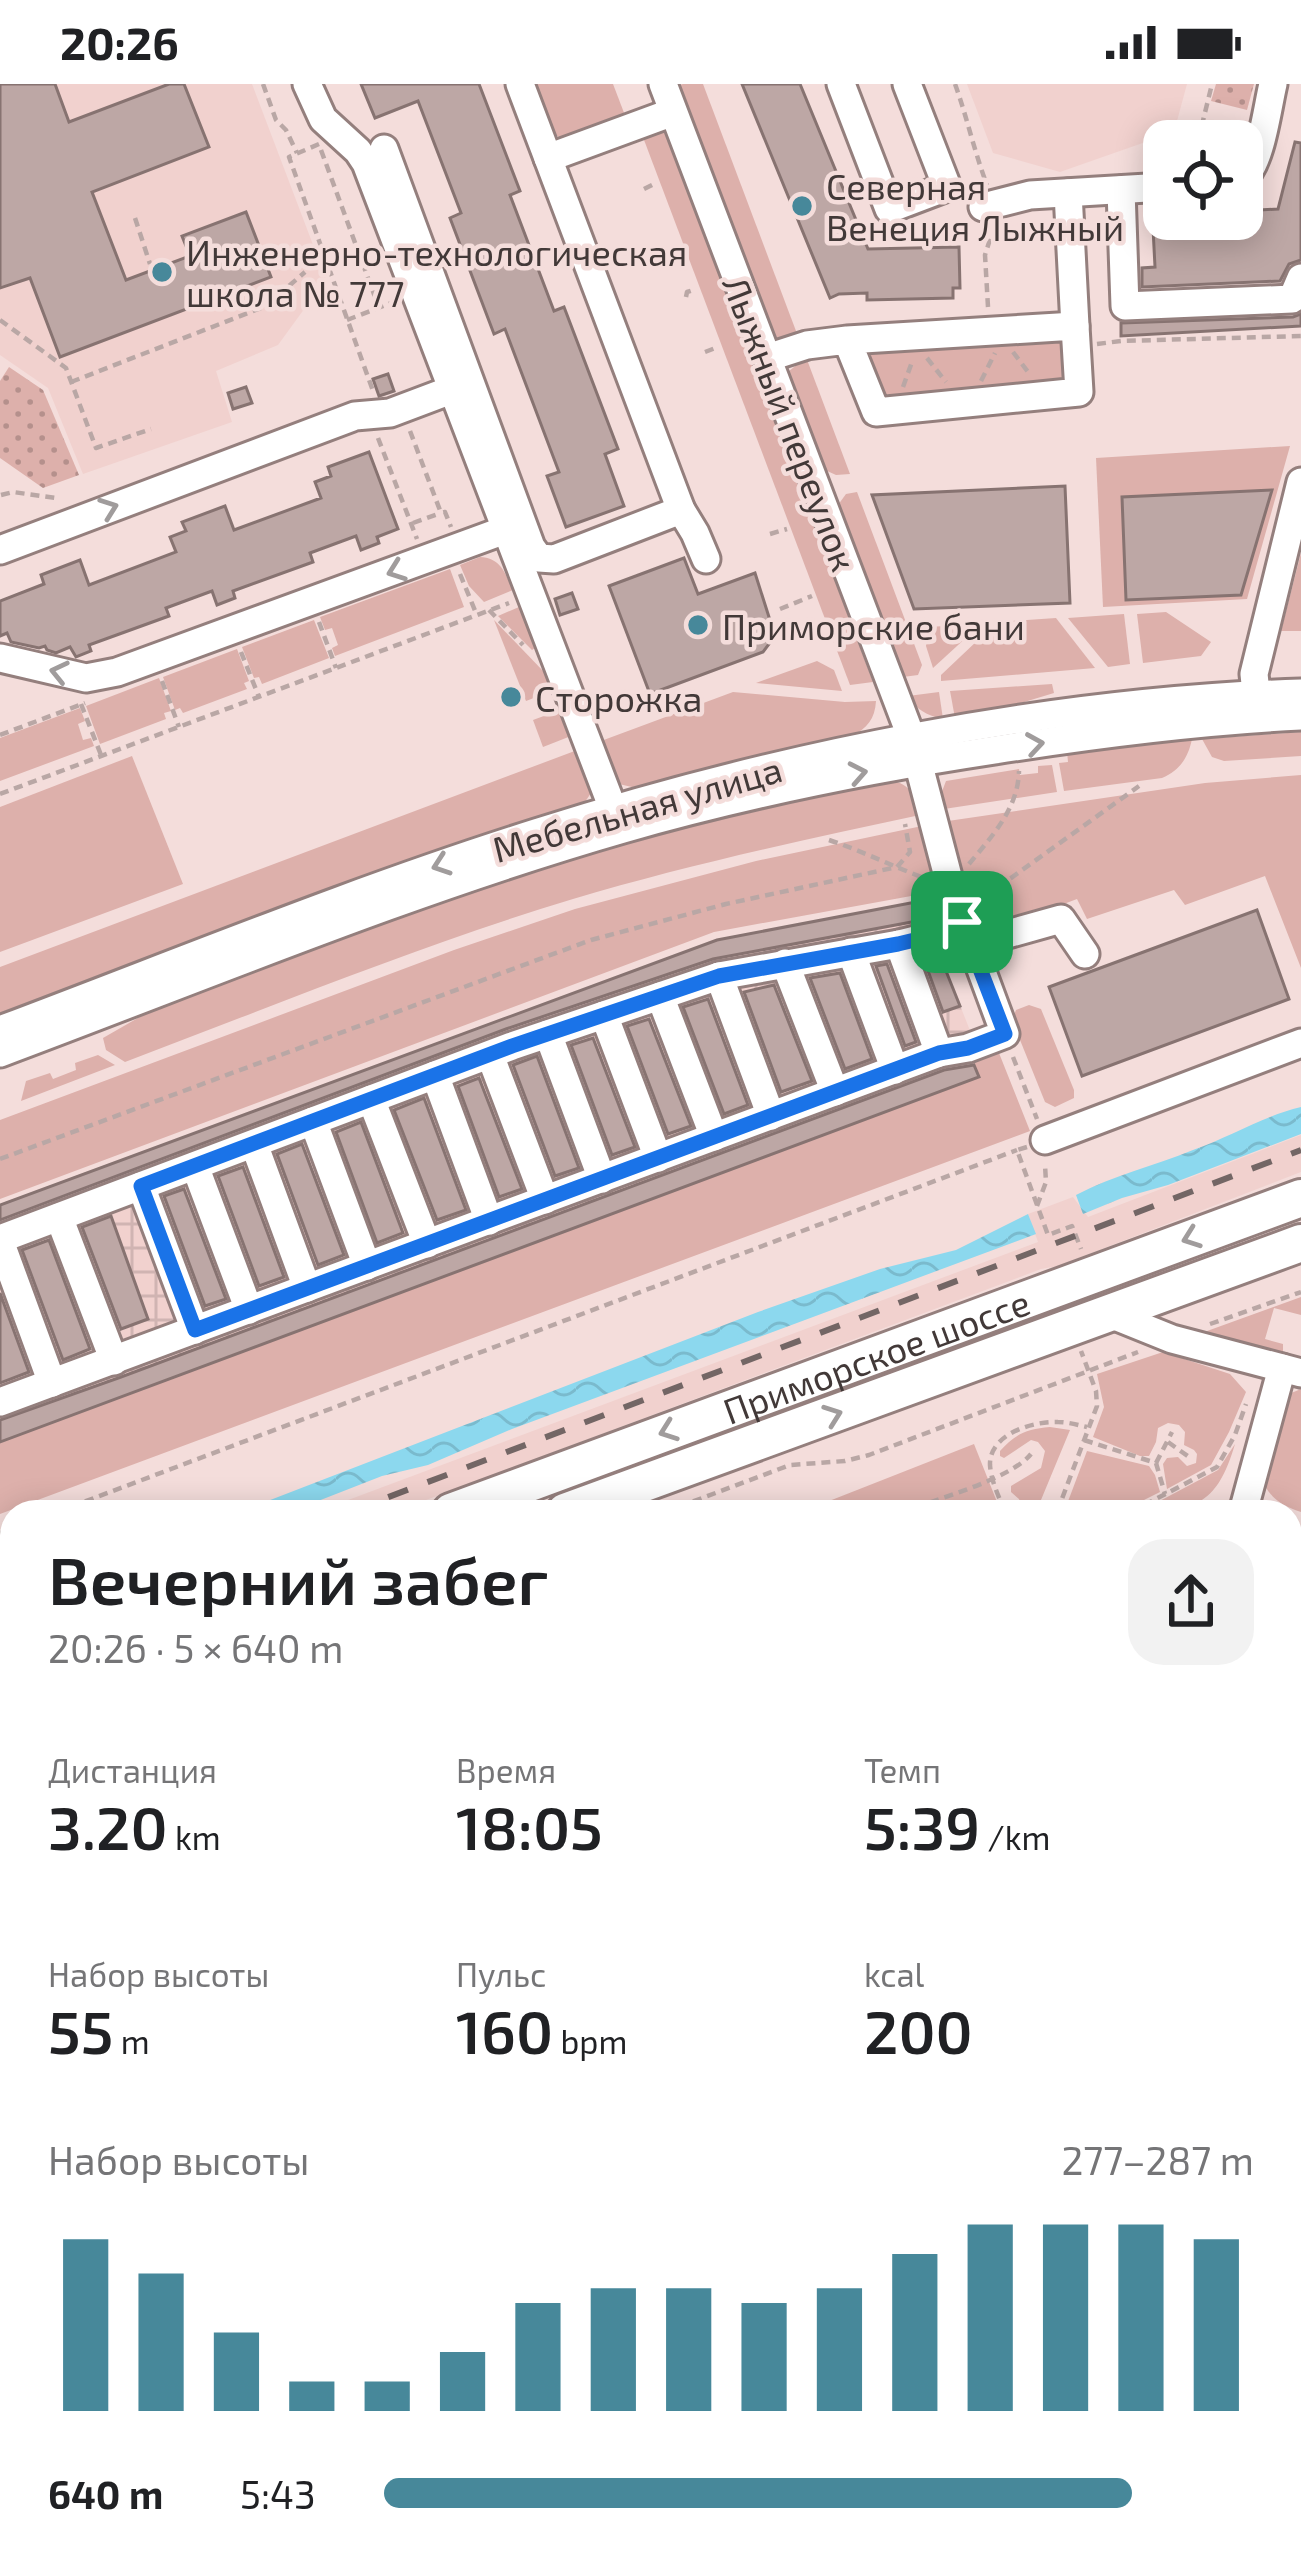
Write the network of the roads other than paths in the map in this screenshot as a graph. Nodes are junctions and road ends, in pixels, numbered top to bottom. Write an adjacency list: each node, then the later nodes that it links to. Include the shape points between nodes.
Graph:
1 (307, 84): 19 (street, via 323,119 366,163)
2 (520, 84): 10 (street)
3 (663, 84): 7 (street, Лыжный переулок)
4 (841, 84): 6 (street, via 889,209 947,187)
5 (1274, 84): 8 (street)
6 (915, 88)
7 (673, 112): 10 (street); 18 (street, Лыжный переулок)
8 (1263, 127)
9 (384, 149): 21 (street, via 539,558)
10 (548, 158): 21 (street)
11 (1143, 188): 12 (street)
12 (1120, 190): 13 (street); 15 (street, via 1125,306 1292,299)
13 (1068, 193): 14 (street); 16 (street)
14 (989, 206)
15 (1301, 278)
16 (1076, 336): 17 (street, via 989,331); 17 (street, via 1078,392 876,412)
17 (847, 340): 18 (street)
18 (767, 358): 29 (street, Лыжный переулок)
19 (451, 391): 22 (street); 23 (street, one-way to 19, via 385,422)
20 (1301, 482): 27 (street, via 1254,674)
21 (680, 510): 24 (street)
22 (505, 530): 25 (street, one-way to 25, via 117,673 86,678); 30 (street)
23 (0, 550)
24 (706, 559)
25 (0, 658)
26 (1301, 693): 27 (street, Мебельная улица)
27 (1257, 706): 28 (street, Мебельная улица); 29 (street, Мебельная улица, via 1084,711 977,726)
28 (1301, 716)
29 (915, 750): 30 (street, Мебельная улица, via 758,772); 31 (street, Лыжный переулок)
30 (617, 819): 39 (street, Мебельная улица, one-way to 39, via 383,885); 42 (street, Мебельная улица)
31 (971, 936): 32 (street); 34 (street, via 1061,919); 43 (street, Лыжный переулок, via 1005,1034)
32 (898, 944): 33 (street); 43 (street)
33 (851, 952): 35 (street); 45 (street)
34 (1085, 954)
35 (785, 963): 36 (street); 47 (street)
36 (719, 976): 37 (street); 49 (street)
37 (660, 996): 38 (street); 51 (street)
38 (604, 1015): 40 (street); 54 (street)
39 (0, 1030)
40 (548, 1034): 44 (street); 56 (street)
41 (1301, 1042): 52 (street)
42 (0, 1053)
43 (939, 1053): 45 (street)
44 (490, 1055): 46 (street); 59 (street)
45 (895, 1070): 47 (street)
46 (435, 1076): 48 (street); 61 (street)
47 (836, 1092): 49 (street)
48 (371, 1100): 50 (street); 64 (street)
49 (771, 1116): 51 (street)
50 (313, 1121): 53 (street); 65 (street)
51 (714, 1137): 54 (street)
52 (1045, 1140)
53 (254, 1144): 55 (street); 66 (street)
54 (658, 1158): 56 (street)
55 (195, 1166): 57 (street); 67 (street)
56 (602, 1179): 59 (street)
57 (141, 1186): 60 (street); 69 (street)
58 (1301, 1198): 74 (main road, Приморское шоссе, one-way to 74)
59 (545, 1200): 61 (street)
60 (59, 1217): 62 (street); 70 (street)
61 (489, 1221): 64 (street)
62 (0, 1240): 72 (street)
63 (1301, 1243): 68 (main road, Приморское шоссе)
64 (427, 1244): 65 (street)
65 (367, 1266): 66 (street)
66 (307, 1288): 67 (street)
67 (249, 1310): 69 (street)
68 (1110, 1314): 71 (street); 75 (main road, Приморское шоссе, one-way to 68)
69 (195, 1330): 70 (street)
70 (114, 1360): 72 (street)
71 (1292, 1371): 76 (street)
72 (52, 1383): 73 (street)
73 (0, 1402)
74 (483, 1500)
75 (598, 1500)
76 (1247, 1500)

